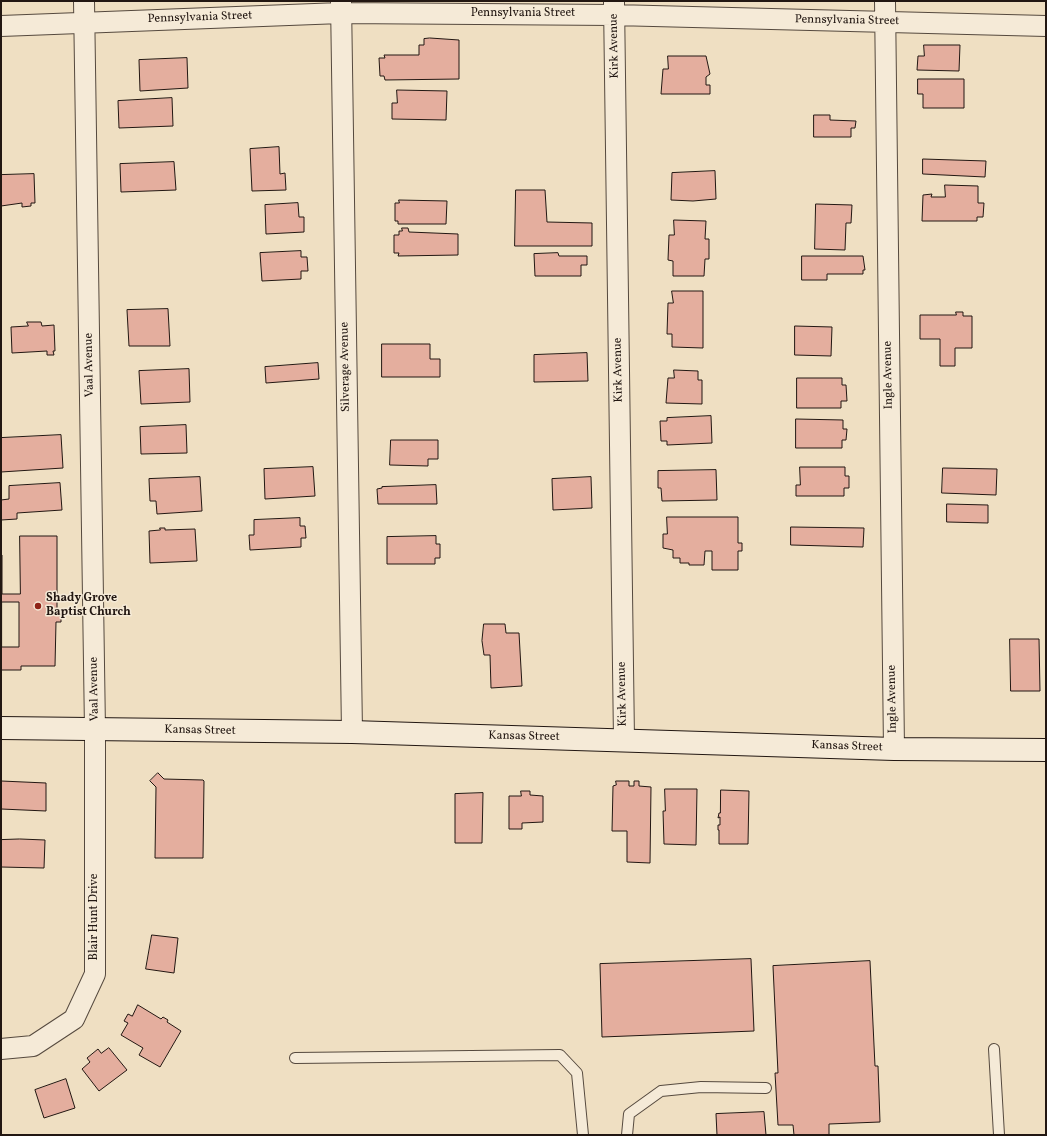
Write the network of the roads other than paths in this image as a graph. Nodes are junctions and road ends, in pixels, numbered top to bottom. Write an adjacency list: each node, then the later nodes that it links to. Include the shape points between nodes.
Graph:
1 (84, 1): 5 (street, Vaal Avenue)
2 (885, 1): 6 (street, Ingle Avenue)
3 (341, 7): 4 (street, Pennsylvania Street); 5 (street, Pennsylvania Street); 11 (street, Silverage Avenue)
4 (614, 8): 6 (street, Pennsylvania Street); 12 (street, Kirk Avenue)
5 (84, 22): 7 (street, Pennsylvania Street); 10 (street, Vaal Avenue)
6 (885, 22): 8 (street, Pennsylvania Street); 13 (street, Ingle Avenue)
7 (1, 26)
8 (1046, 26)
9 (1, 728): 10 (street, Kansas Street)
10 (95, 730): 11 (street, Kansas Street); 15 (street, Blair Hunt Drive, via 95,974 74,1018 33,1046)
11 (352, 732): 12 (street, Kansas Street)
12 (624, 740): 13 (street, Kansas Street)
13 (894, 749): 14 (street, Kansas Street)
14 (1046, 750)
15 (1, 1049)
16 (994, 1049): 21 (lane)
17 (295, 1058): 19 (lane, via 560,1055 577,1073)
18 (766, 1088): 20 (lane, via 701,1087 661,1091 629,1114)
19 (583, 1135)
20 (627, 1135)
21 (998, 1135)

